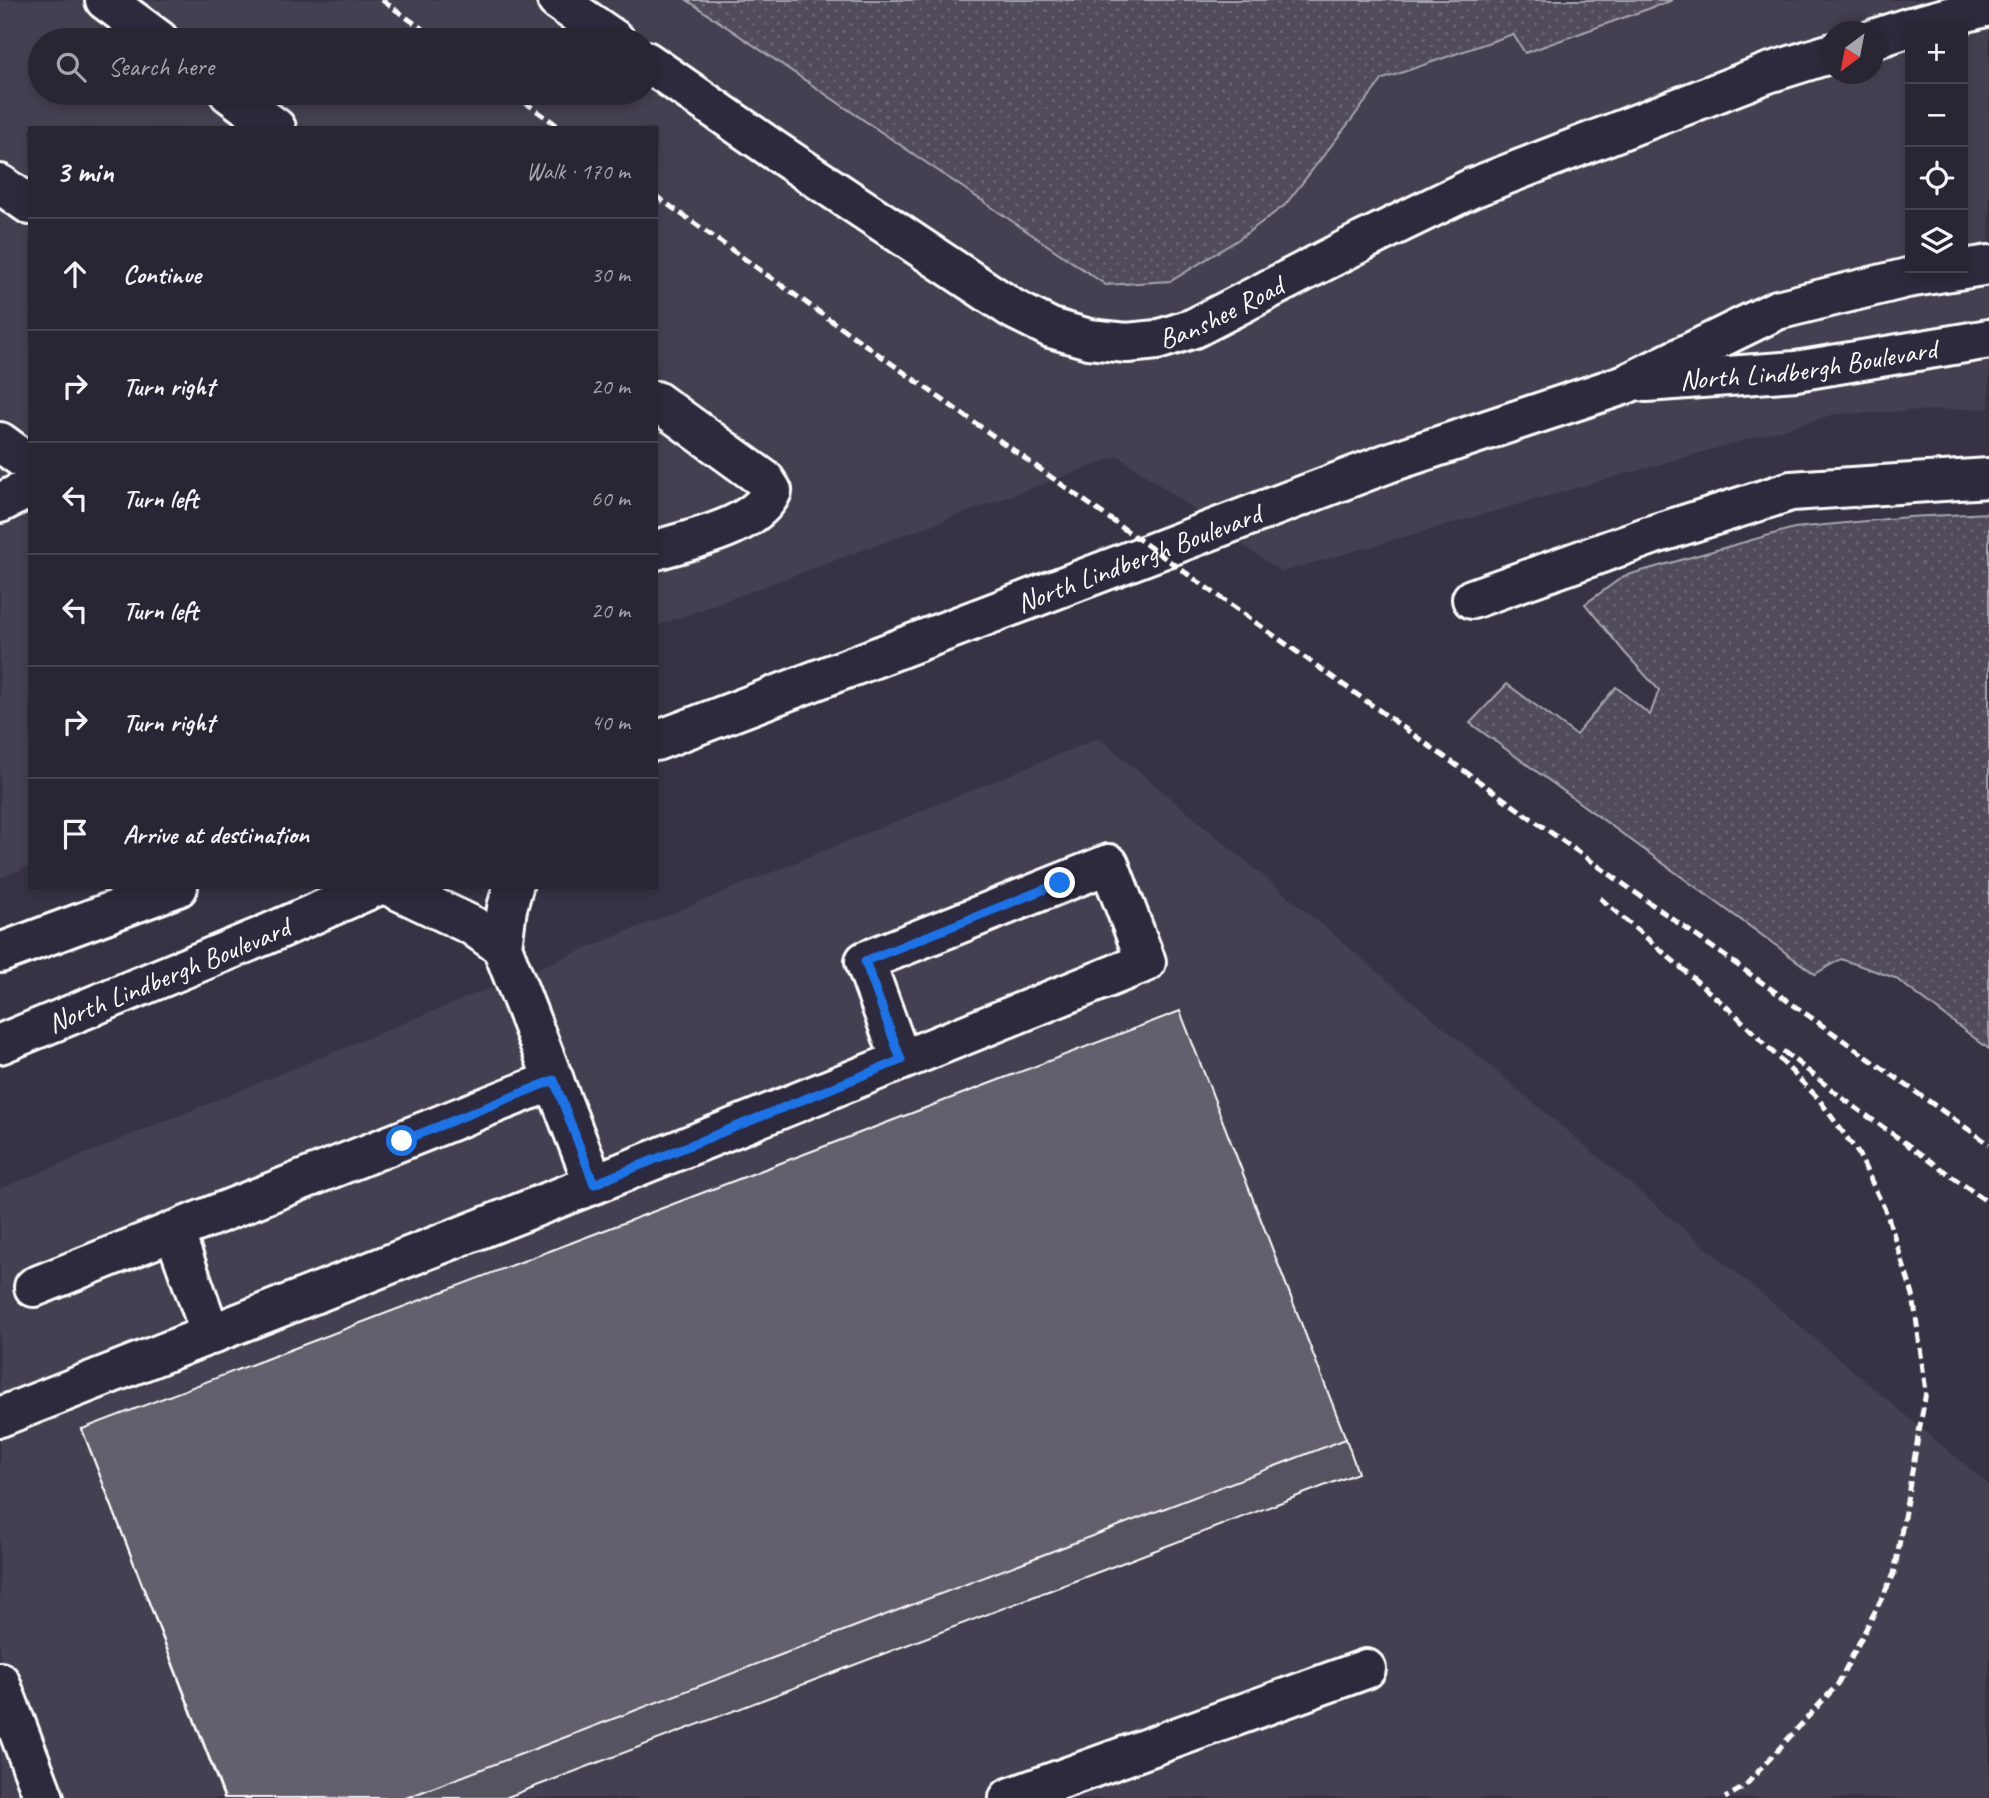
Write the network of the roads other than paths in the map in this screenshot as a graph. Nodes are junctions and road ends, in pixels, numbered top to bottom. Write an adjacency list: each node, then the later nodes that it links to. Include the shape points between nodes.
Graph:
1 (104, 0): 5 (main road)
2 (557, 0): 6 (main road)
3 (1989, 6): 4 (main road)
4 (1934, 21)
5 (142, 28)
6 (598, 28)
7 (1905, 29): 8 (main road)
8 (1884, 36)
9 (1821, 56): 10 (main road, Banshee Road, via 1472,188 1194,328 1157,340 1127,343 1051,328 1013,309)
10 (658, 69)
11 (245, 105): 12 (main road)
12 (273, 126)
13 (0, 184): 14 (main road)
14 (28, 204)
15 (1989, 265): 17 (main road, North Lindbergh Boulevard, via 1908,278 1777,310)
16 (1989, 339): 17 (main road, North Lindbergh Boulevard, via 1798,371)
17 (1626, 384): 26 (main road, North Lindbergh Boulevard, via 1391,462)
18 (658, 402): 24 (main road, via 765,480 772,491 766,504 736,524)
19 (0, 442): 20 (main road)
20 (28, 463)
21 (1989, 478): 25 (main road, via 1791,491)
22 (28, 489): 23 (main road)
23 (0, 503)
24 (658, 549)
25 (1472, 599)
26 (658, 740)
27 (173, 889): 32 (main road)
28 (370, 889): 33 (main road, North Lindbergh Boulevard)
29 (395, 889): 31 (main road, via 473,926)
30 (512, 889): 31 (main road)
31 (502, 947): 35 (main road)
32 (0, 953)
33 (0, 1044)
34 (901, 1060): 34 (main road, via 1146,962 1109,864 865,961); 36 (main road)
35 (554, 1080): 36 (main road); 37 (main road)
36 (594, 1184): 39 (main road)
37 (174, 1231): 38 (main road); 39 (main road)
38 (34, 1287)
39 (211, 1335): 40 (main road)
40 (0, 1417)
41 (1366, 1669): 44 (main road)
42 (0, 1682): 43 (main road)
43 (44, 1798)
44 (1009, 1798)

